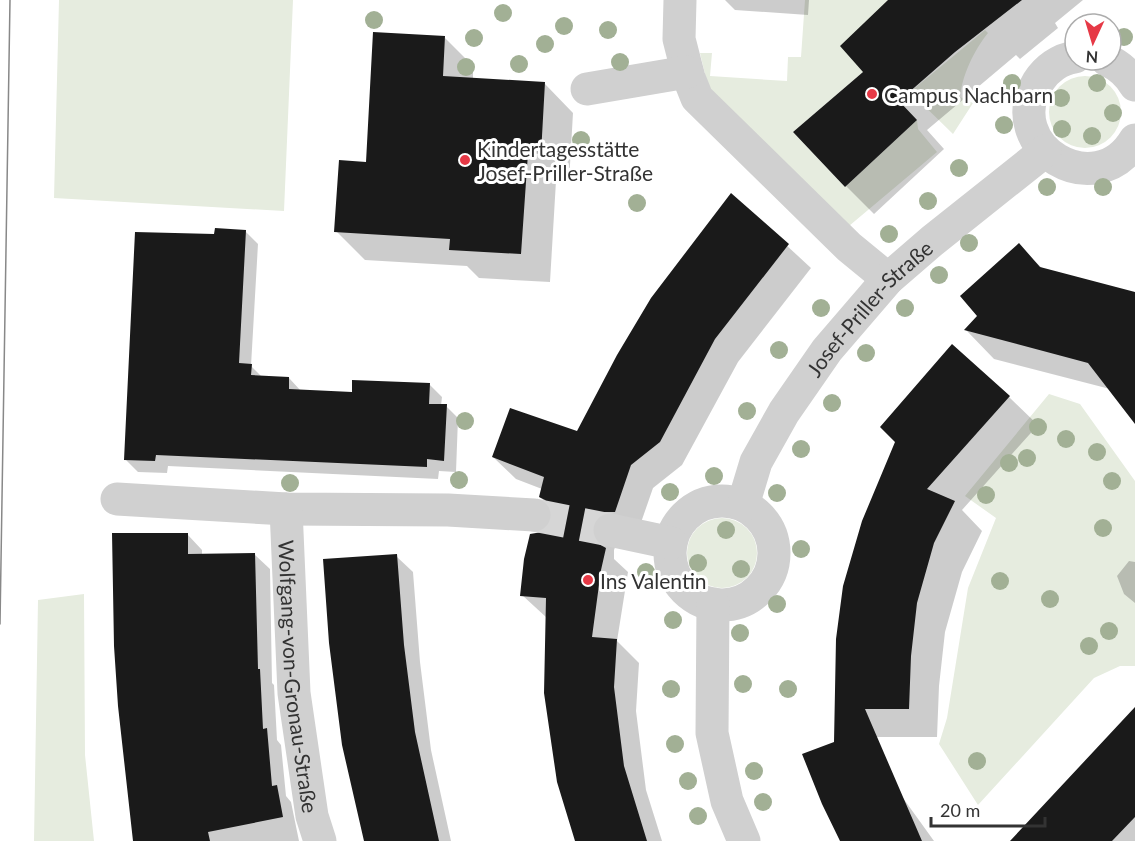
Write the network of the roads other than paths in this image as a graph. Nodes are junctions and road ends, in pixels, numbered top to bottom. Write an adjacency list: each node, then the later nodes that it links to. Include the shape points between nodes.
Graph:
1 (680, 0): 3 (street, via 679,39)
2 (1063, 62): 6 (street, via 1042,76 1029,105 1035,138)
3 (687, 72): 4 (street); 7 (street, via 698,98 849,247)
4 (587, 89)
5 (1135, 140): 6 (street, via 1121,157 1090,169 1058,161)
6 (1045, 152): 7 (street, Josef-Priller-Straße)
7 (888, 279): 9 (street, Josef-Priller-Straße, via 827,350 784,412 756,462)
8 (117, 499): 10 (street, Wolfgang-von-Gronau-Straße)
9 (743, 505): 13 (street, via 713,501 698,507 676,528); 14 (street, via 766,524 774,546 772,568 756,593 728,605)
10 (286, 509): 11 (street, Wolfgang-von-Gronau-Straße); 15 (street, Wolfgang-von-Gronau-Straße, via 294,693 312,816)
11 (534, 515)
12 (610, 530): 13 (street)
13 (671, 543): 14 (street, via 670,559 684,589)
14 (713, 604): 16 (street, via 712,733 727,801)
15 (320, 841)
16 (744, 841)

